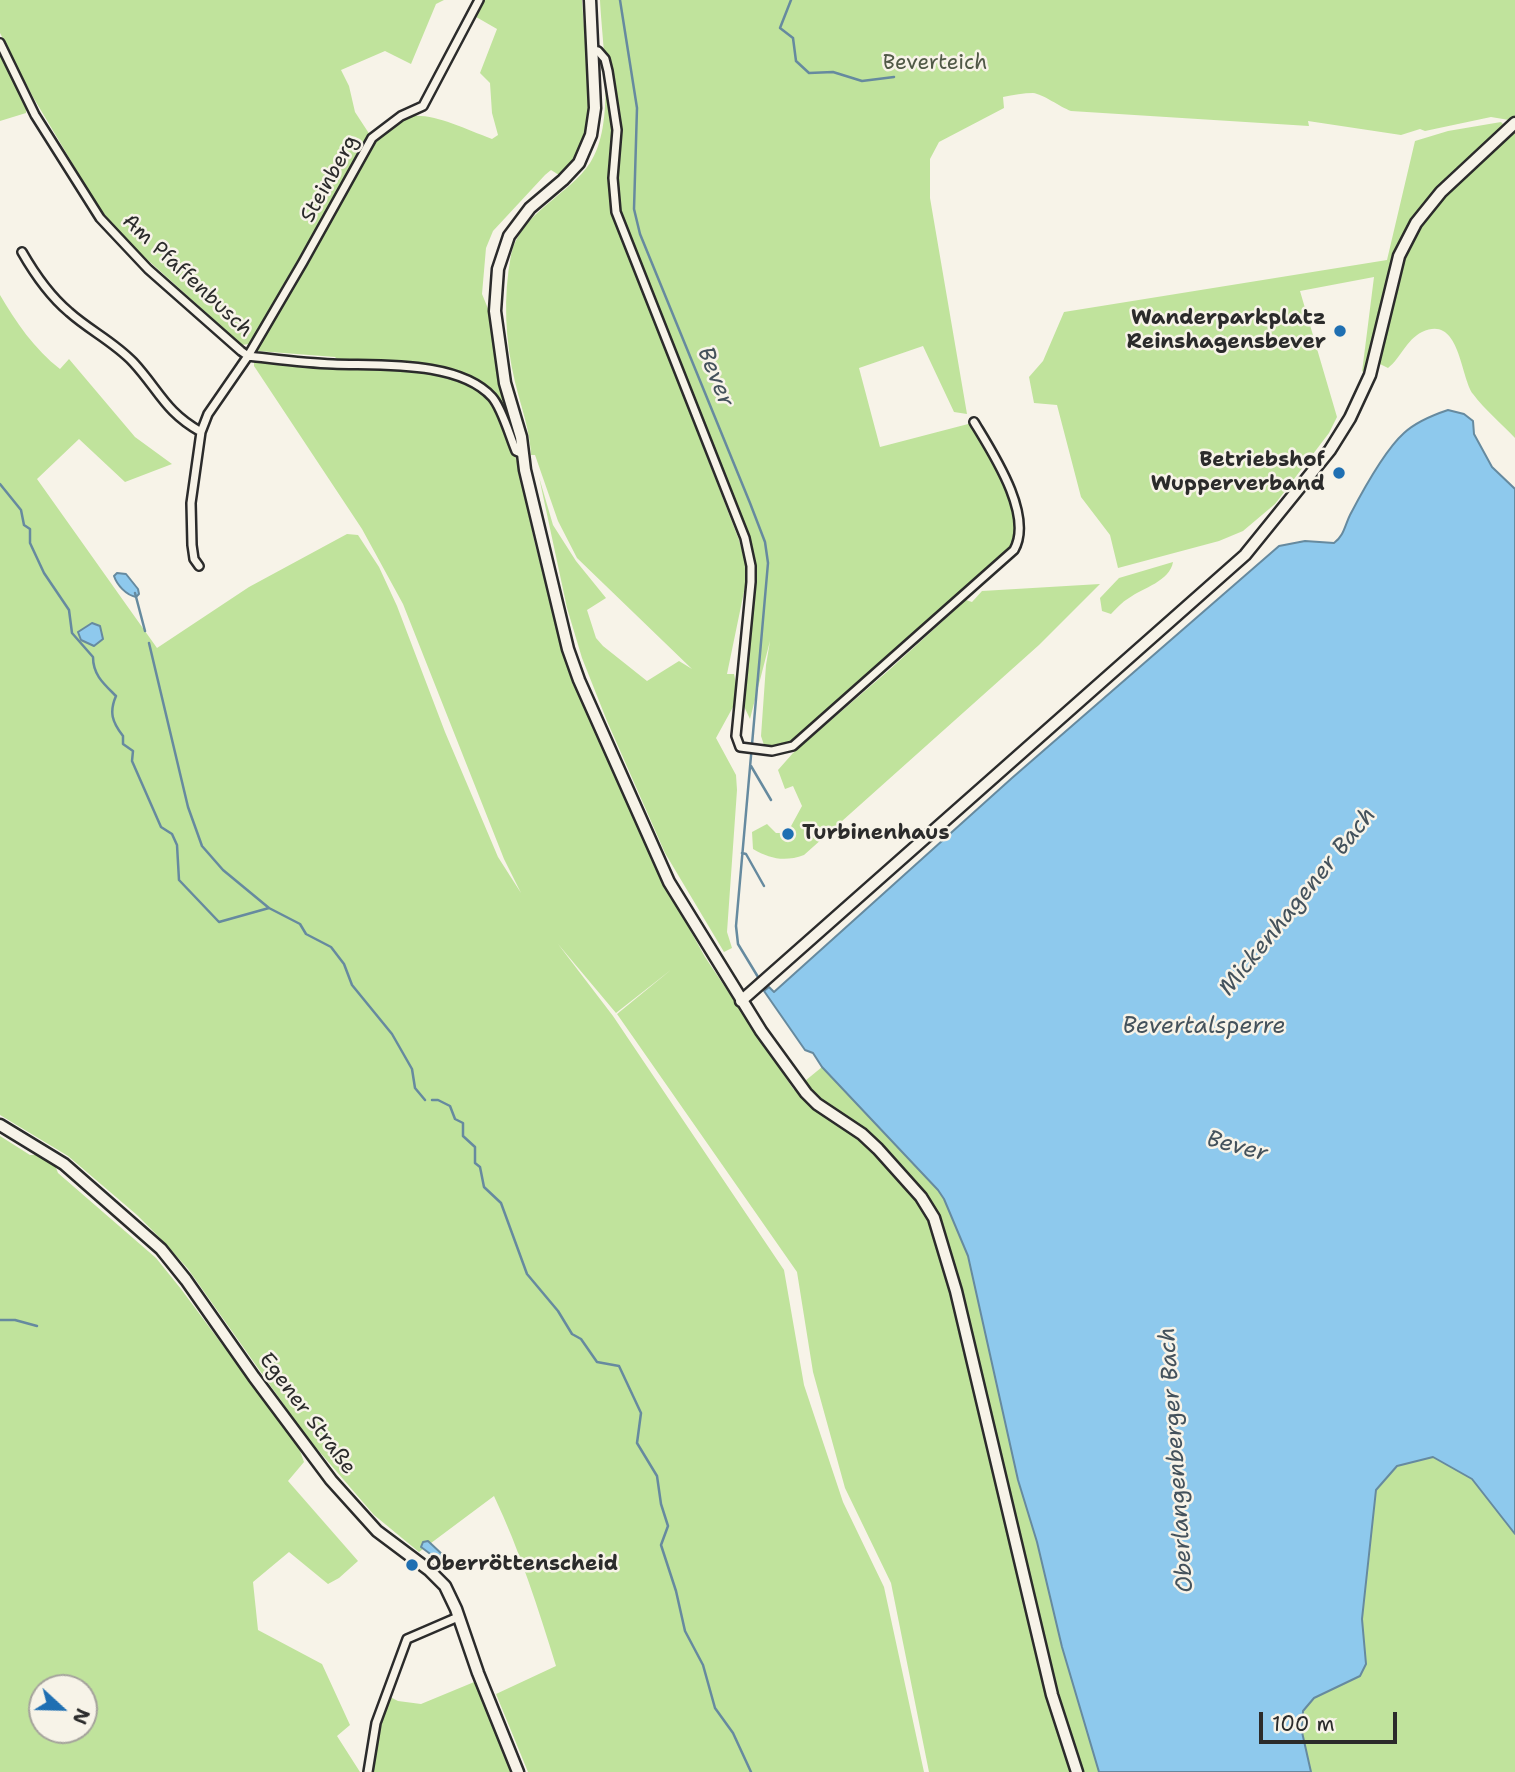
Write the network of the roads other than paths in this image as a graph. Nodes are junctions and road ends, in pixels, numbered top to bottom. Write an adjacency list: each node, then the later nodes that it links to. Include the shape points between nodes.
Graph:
1 (479, 0): 7 (street, Steinberg, via 423,106 372,138)
2 (590, 0): 4 (street)
3 (0, 43): 7 (street, Am Pfaffenbusch, via 35,115 100,218 148,269)
4 (592, 50): 8 (street, via 605,59 611,84 617,130 612,178 616,212 745,538 751,566 738,746 780,751 793,746 1014,550 1019,539 1015,501); 10 (street, via 595,108 586,150 574,169 523,215 509,236 498,269 498,343)
5 (1515, 123): 12 (street, via 1441,192 1416,223 1399,256 1371,372 1350,418 1330,450 1245,555)
6 (22, 252): 9 (street, via 67,311 119,348 170,410)
7 (248, 356): 9 (street, Steinberg, via 208,414); 10 (street, via 385,364 462,379 495,400 516,451)
8 (974, 422)
9 (201, 432): 11 (street, Steinberg, via 191,503 192,545)
10 (523, 454): 12 (street, via 575,670 663,870)
11 (199, 566)
12 (741, 1001): 17 (street, via 806,1093 878,1149 934,1217 956,1291 1052,1695)
13 (0, 1125): 14 (street, Egener Straße, via 64,1164 161,1249 331,1480 377,1531 445,1586)
14 (458, 1617): 15 (street, via 407,1639 376,1723); 16 (street, Egener Straße)
15 (368, 1772)
16 (518, 1772)
17 (1077, 1772)

